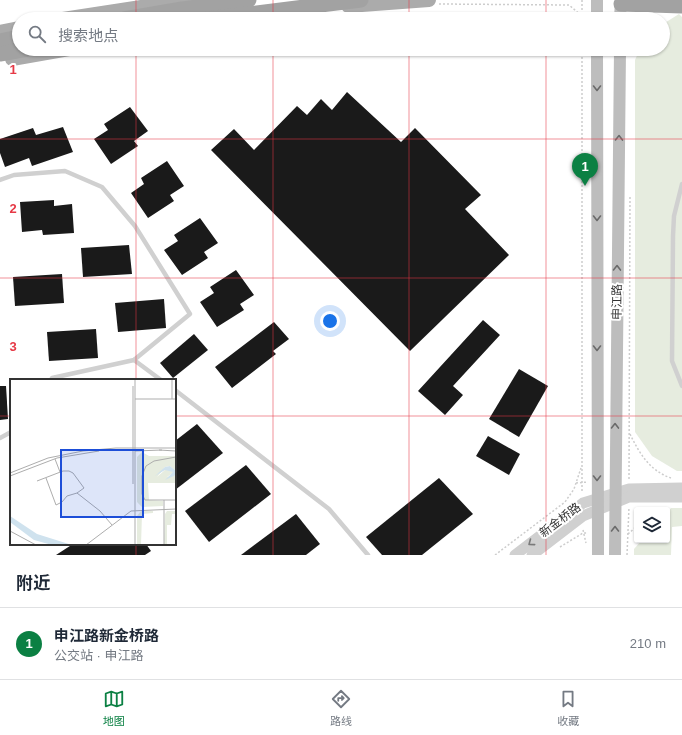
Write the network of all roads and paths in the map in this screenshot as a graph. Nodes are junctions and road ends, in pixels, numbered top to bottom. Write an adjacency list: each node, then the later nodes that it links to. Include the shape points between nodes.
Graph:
1 (186, 0): 9 (main road)
2 (250, 0): 10 (highway)
3 (361, 0): 11 (highway)
4 (429, 0): 12 (main road)
5 (582, 0): 13 (path)
6 (597, 0): 14 (main road)
7 (682, 6): 8 (highway)
8 (621, 8)
9 (108, 12)
10 (165, 12)
11 (263, 12)
12 (298, 12)
13 (582, 12)
14 (597, 12)
15 (12, 29): 16 (main road)
16 (0, 32)
17 (12, 38): 18 (highway)
18 (0, 41)
19 (12, 52): 20 (highway)
20 (0, 54)
21 (29, 56): 25 (main road)
22 (582, 56): 37 (path)
23 (597, 56): 43 (main road, 申江路, one-way to 43)
24 (620, 56): 42 (main road, 申江路, one-way to 24)
25 (0, 61)
26 (0, 180): 29 (lane, via 14,175 65,171 102,187 135,226 190,314)
27 (682, 184): 32 (lane, via 674,216 672,354 672,361)
28 (630, 190): 35 (path)
29 (134, 360): 30 (lane); 31 (lane)
30 (52, 379)
31 (160, 379)
32 (682, 386)
33 (176, 391): 47 (lane, via 329,509)
34 (10, 433): 36 (lane)
35 (629, 433): 38 (path); 40 (path, via 648,463)
36 (0, 438)
37 (582, 465): 39 (path); 39 (path, via 582,482)
38 (629, 479)
39 (576, 483): 48 (path, via 565,502)
40 (679, 484): 42 (street, 新金桥路, via 629,489)
41 (682, 497): 42 (street, 新金桥路)
42 (615, 498): 43 (street, 新金桥路); 51 (main road, 申江路, one-way to 42)
43 (598, 504): 46 (main road, 申江路); 49 (street, 新金桥路, one-way to 49, via 583,502); 50 (street, 新金桥路)
44 (634, 529): 52 (path, via 628,534)
45 (573, 539): 46 (path, via 583,533)
46 (593, 552)
47 (368, 555)
48 (495, 555)
49 (515, 555)
50 (532, 555)
51 (615, 555)
52 (627, 555)

